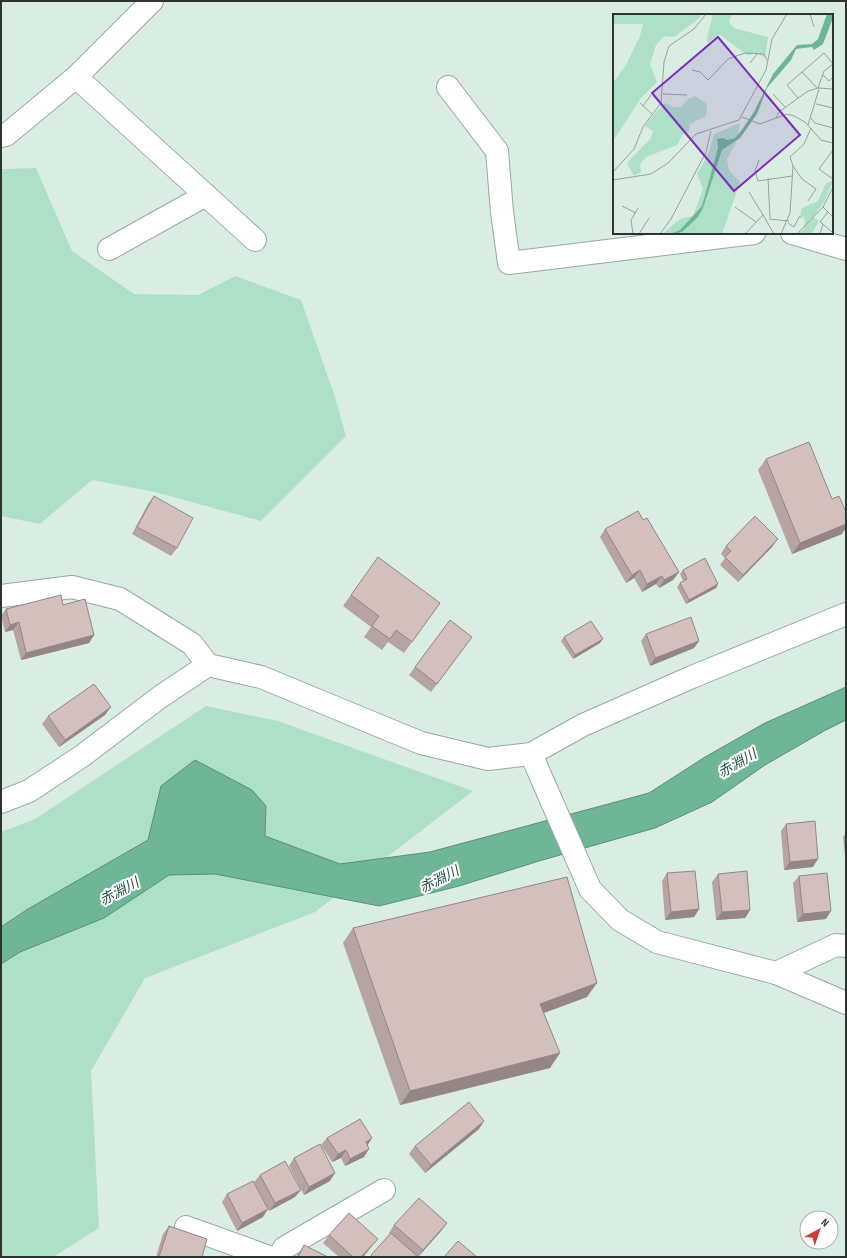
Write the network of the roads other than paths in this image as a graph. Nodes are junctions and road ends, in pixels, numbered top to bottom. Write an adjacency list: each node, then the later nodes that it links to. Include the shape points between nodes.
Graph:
1 (152, 1): 2 (street)
2 (76, 77): 4 (street, via 6,135); 5 (street)
3 (448, 87): 6 (street, via 497,151 509,263)
4 (1, 136)
5 (206, 195): 8 (street); 9 (street)
6 (746, 234)
7 (795, 234): 10 (street)
8 (255, 240)
9 (109, 249)
10 (846, 249)
11 (1, 596): 13 (street, via 72,587 120,599 192,644)
12 (846, 614): 14 (street, via 583,725)
13 (208, 665): 14 (street, via 261,677 421,743 488,759); 15 (street, via 160,697 82,756 29,791)
14 (531, 754): 17 (street, via 590,888 620,920 657,942)
15 (1, 802)
16 (846, 946): 17 (street, via 836,945)
17 (776, 973): 18 (street)
18 (846, 1003)
19 (384, 1190): 22 (street, via 284,1248)
20 (186, 1227): 21 (street)
21 (269, 1257)
22 (279, 1257)

